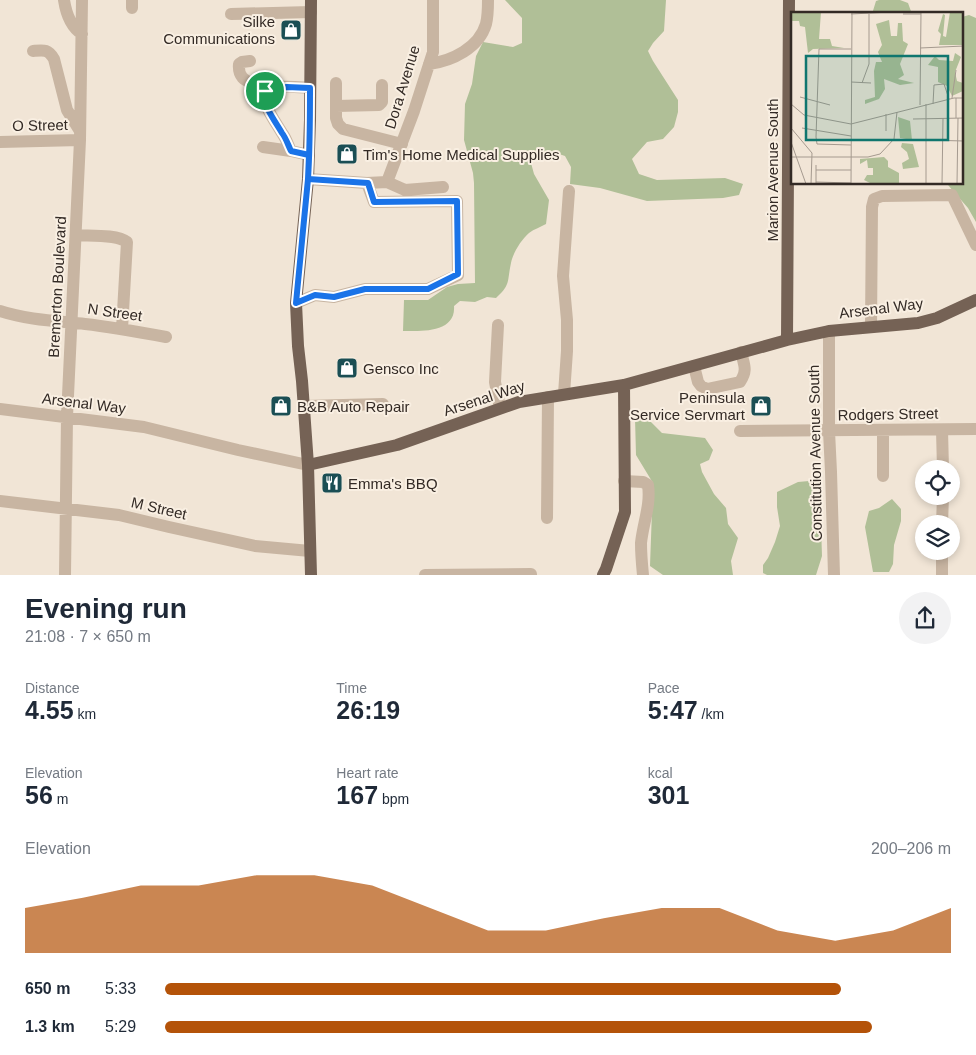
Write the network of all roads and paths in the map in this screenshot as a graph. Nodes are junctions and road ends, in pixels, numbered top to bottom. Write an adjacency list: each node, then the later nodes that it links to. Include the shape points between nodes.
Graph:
1 (64, 0): 8 (street, via 73,26)
2 (82, 0): 8 (street, Bremerton Boulevard)
3 (433, 0): 11 (street, Dora Avenue, via 433,52)
4 (488, 0): 11 (street, via 485,26 474,44 451,58)
5 (789, 0): 12 (main road, Marion Avenue South)
6 (311, 6): 7 (street); 15 (main road)
7 (230, 14)
8 (82, 34): 18 (street, Bremerton Boulevard)
9 (33, 51): 18 (street, via 50,52 54,59 67,110)
10 (250, 61): 16 (street, via 239,64 240,74 248,83)
11 (429, 64): 20 (street, Dora Avenue)
12 (791, 74): 24 (main road, Marion Avenue South)
13 (336, 83): 17 (street)
14 (382, 86): 17 (street, via 379,105)
15 (310, 88): 16 (street, via 287,87); 23 (main road)
16 (265, 91): 22 (street, via 266,104)
17 (336, 106): 20 (street, via 336,118 343,129)
18 (80, 136): 19 (street, O Street); 30 (street, Bremerton Boulevard)
19 (0, 142)
20 (402, 144): 26 (street, Dora Avenue)
21 (262, 147): 22 (street)
22 (291, 151): 23 (street)
23 (309, 155): 25 (main road)
24 (790, 174): 41 (main road, Marion Avenue South)
25 (308, 179): 27 (street); 33 (main road)
26 (387, 182): 27 (street); 28 (street, via 405,190)
27 (368, 183): 33 (street, via 374,202 457,201 458,274 428,289 365,289 334,297 315,295)
28 (443, 187)
29 (569, 191): 45 (street, via 563,276 567,327)
30 (76, 235): 35 (street, Bremerton Boulevard); 38 (street, via 127,242)
31 (976, 245): 37 (street, via 952,195 882,196 874,199)
32 (976, 300): 37 (main road, Arsenal Way, via 918,323)
33 (296, 303): 48 (main road)
34 (0, 311): 35 (street, N Street)
35 (72, 323): 38 (street, N Street); 51 (street, Bremerton Boulevard)
36 (498, 325): 49 (street, via 495,382)
37 (871, 327): 39 (main road, Arsenal Way)
38 (122, 329): 40 (street, N Street)
39 (829, 330): 41 (main road, Arsenal Way); 56 (street, Constitution Avenue South)
40 (166, 337)
41 (787, 340): 42 (main road, Arsenal Way)
42 (741, 352): 43 (main road, Arsenal Way); 43 (street, via 745,370 740,382 707,389 698,382)
43 (694, 366): 44 (main road, Arsenal Way)
44 (624, 385): 45 (main road, Arsenal Way); 60 (main road)
45 (564, 394): 46 (main road, Arsenal Way)
46 (548, 396): 49 (main road, Arsenal Way); 63 (street)
47 (383, 404): 48 (street)
48 (304, 406): 58 (main road)
49 (500, 408): 58 (main road, Arsenal Way, via 397,445)
50 (0, 409): 51 (street, Arsenal Way)
51 (67, 417): 58 (street, Arsenal Way, via 144,426); 62 (street, Bremerton Boulevard)
52 (976, 429): 54 (street, Rodgers Street)
53 (883, 430): 54 (street, Rodgers Street); 56 (street, Rodgers Street); 59 (street)
54 (942, 430): 57 (street)
55 (740, 431): 56 (street, Rodgers Street)
56 (829, 431): 73 (street, Constitution Avenue South)
57 (943, 460)
58 (308, 466): 64 (main road)
59 (883, 476)
60 (624, 481): 71 (main road, via 624,512); 72 (street, via 648,485 648,507 641,543)
61 (0, 501): 62 (street, M Street)
62 (65, 508): 64 (street, M Street, via 119,515 255,546); 66 (street, Bremerton Boulevard)
63 (547, 518)
64 (310, 551): 67 (main road)
65 (942, 560): 74 (street)
66 (65, 575)
67 (311, 575)
68 (425, 575): 69 (street)
69 (461, 575): 70 (street)
70 (531, 575)
71 (603, 575)
72 (643, 575)
73 (834, 575)
74 (942, 575)

